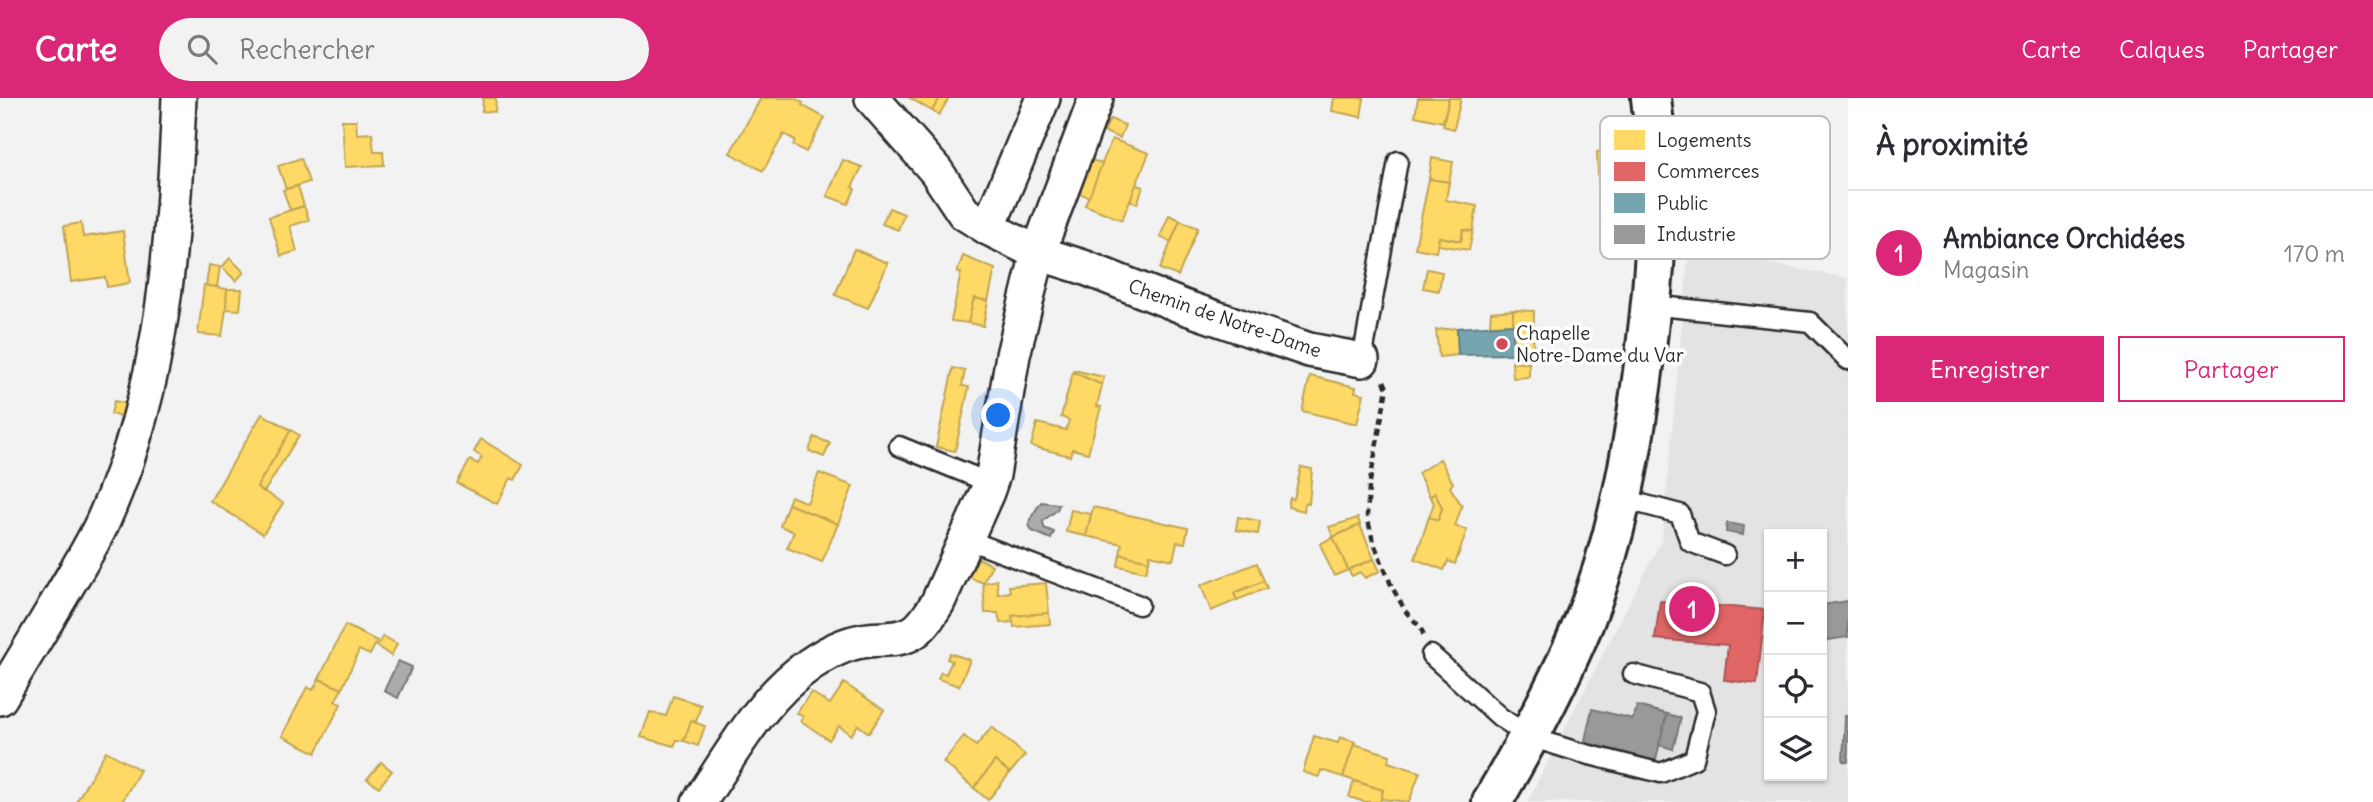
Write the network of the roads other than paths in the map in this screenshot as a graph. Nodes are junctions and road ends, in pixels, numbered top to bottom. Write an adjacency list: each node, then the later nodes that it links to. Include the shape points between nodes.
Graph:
1 (179, 98): 22 (street, via 172,231 160,336 145,404 103,521)
2 (872, 98): 8 (street, Chemin de Notre-Dame, via 936,170 964,213)
3 (1043, 98): 8 (street)
4 (1096, 98): 9 (street)
5 (1651, 98): 6 (main road)
6 (1653, 116)
7 (1398, 161): 12 (lane)
8 (988, 228): 9 (street, Chemin de Notre-Dame)
9 (1038, 253): 12 (street, Chemin de Notre-Dame, via 1309,350); 15 (street, via 1013,355)
10 (1654, 259): 11 (main road)
11 (1651, 305): 13 (lane, via 1810,323); 16 (main road)
12 (1362, 360)
13 (1848, 360)
14 (899, 446): 15 (lane)
15 (990, 483): 17 (street)
16 (1623, 499): 18 (lane, via 1680,514 1690,542); 23 (main road, via 1584,620)
17 (966, 540): 19 (lane); 24 (street, via 938,602 912,634 860,641 806,666 767,701)
18 (1724, 555)
19 (1139, 605)
20 (1431, 655): 23 (lane, via 1500,717)
21 (1633, 674): 23 (lane, via 1700,692 1706,711 1694,759 1661,774)
22 (0, 698)
23 (1530, 737): 25 (main road)
24 (699, 802)
25 (1492, 802)

